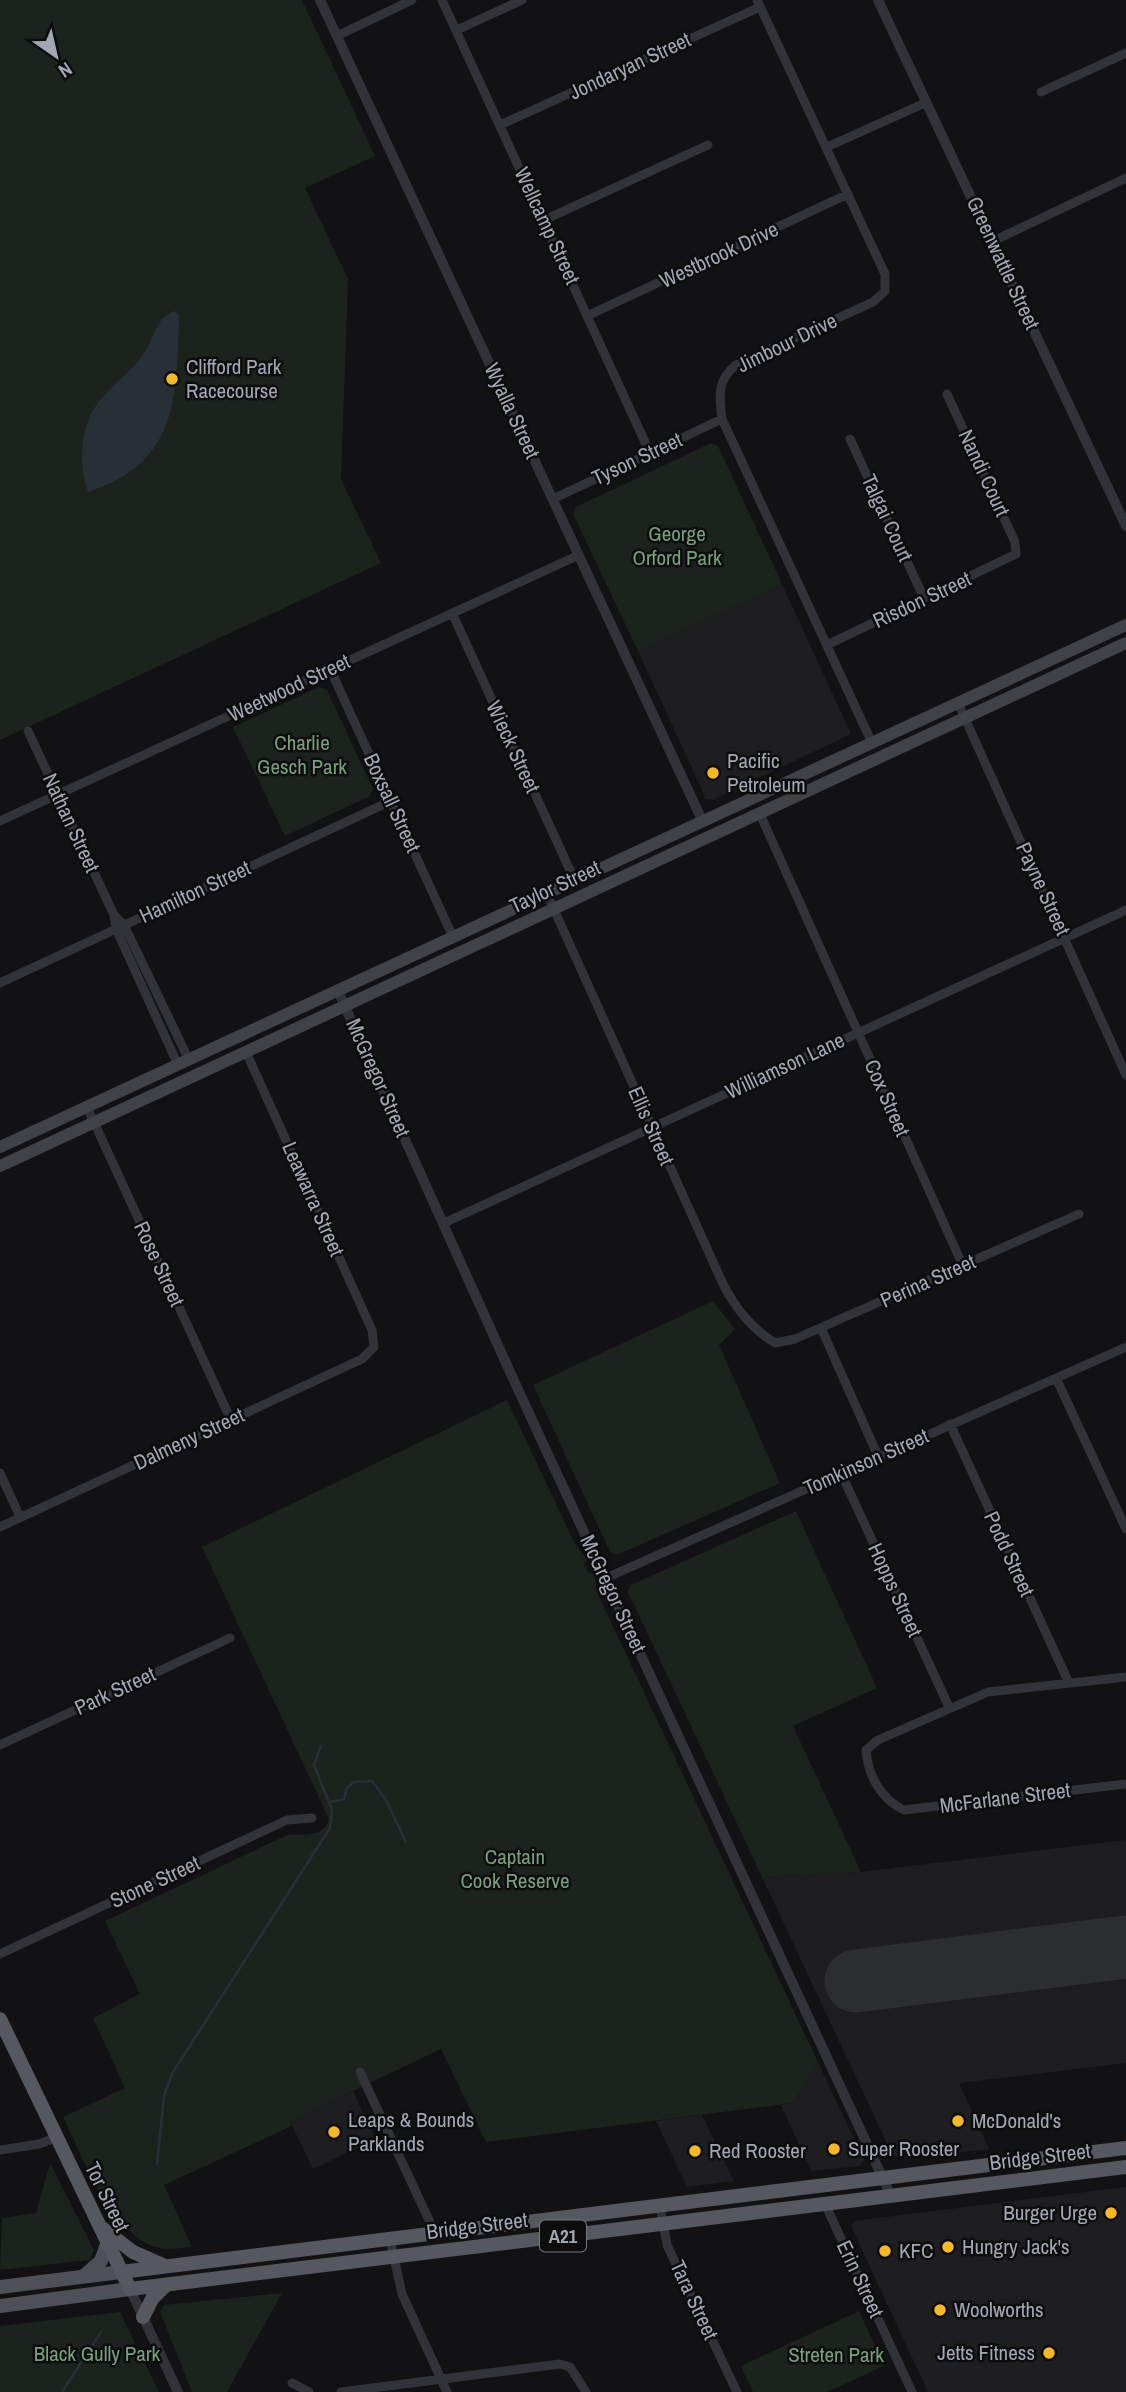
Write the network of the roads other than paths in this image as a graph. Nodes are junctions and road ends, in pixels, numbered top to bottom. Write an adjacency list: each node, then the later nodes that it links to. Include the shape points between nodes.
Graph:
1 (320, 0): 8 (street, Wyalla Street)
2 (412, 0): 8 (street)
3 (442, 0): 7 (street, Wellcamp Street)
4 (522, 0): 7 (street)
5 (878, 0): 11 (street, Greenwattle Street)
6 (759, 3): 12 (street, Jondaryan Street); 14 (street, Jimbour Drive)
7 (457, 30): 12 (street, Wellcamp Street)
8 (337, 36): 24 (street, Wyalla Street)
9 (1126, 53): 10 (street)
10 (1041, 92)
11 (925, 103): 14 (street); 18 (street, Greenwattle Street)
12 (500, 125): 17 (street, Wellcamp Street)
13 (708, 145): 17 (street)
14 (827, 147): 16 (street, Jimbour Drive)
15 (1126, 178): 18 (street)
16 (848, 194): 19 (street, Westbrook Drive); 21 (street, Jimbour Drive, via 885,274 885,291 873,302 736,365 723,376 719,397)
17 (544, 220): 19 (street, Wellcamp Street)
18 (993, 241): 25 (street, Greenwattle Street)
19 (589, 315): 23 (street, Wellcamp Street)
20 (947, 394): 26 (street, Nandi Court, via 1015,542)
21 (722, 419): 23 (street, Tyson Street); 32 (street, Jimbour Drive)
22 (850, 439): 28 (street, Talgai Court)
23 (650, 453): 24 (street, Tyson Street)
24 (553, 499): 27 (street, Wyalla Street)
25 (1126, 526)
26 (1016, 554): 28 (street, Risdon Street)
27 (579, 555): 29 (street, Weetwood Street); 42 (street, Wyalla Street)
28 (924, 598): 32 (street, Risdon Street)
29 (452, 613): 33 (street, Weetwood Street); 43 (street, Wieck Street)
30 (1126, 625): 34 (main road, Taylor Street)
31 (1126, 643): 35 (main road, Taylor Street)
32 (827, 645): 37 (street, Jimbour Drive)
33 (330, 669): 38 (street, Weetwood Street); 39 (street, Boxsall Street)
34 (958, 703): 35 (street, Payne Street); 37 (main road, Taylor Street)
35 (965, 718): 40 (main road, Taylor Street); 49 (street, Payne Street)
36 (28, 731): 38 (street, Nathan Street)
37 (872, 743): 42 (main road, Taylor Street)
38 (58, 794): 41 (street, Weetwood Street); 47 (street, Nathan Street)
39 (391, 801): 47 (street, Hamilton Street); 48 (street, Boxsall Street)
40 (760, 814): 42 (main road, via 713,828); 45 (main road, Taylor Street); 53 (street, Cox Street)
41 (0, 821)
42 (703, 822): 43 (main road, Taylor Street)
43 (575, 881): 44 (main road, Taylor Street)
44 (547, 894): 45 (street, Ellis Street); 48 (main road, Taylor Street)
45 (553, 909): 52 (main road, Taylor Street); 59 (street, Ellis Street)
46 (1126, 910): 49 (street, Williamson Lane)
47 (120, 927): 50 (street, Hamilton Street); 55 (street, Nathan Street)
48 (453, 937): 51 (main road, Taylor Street)
49 (1065, 937): 53 (street, Williamson Lane); 56 (street, Payne Street)
50 (0, 983)
51 (338, 991): 52 (street, McGregor Street); 55 (main road, Taylor Street)
52 (345, 1006): 54 (main road, Taylor Street); 63 (street, McGregor Street)
53 (858, 1033): 59 (street, Williamson Lane); 64 (street, Cox Street)
54 (246, 1052): 58 (main road, Taylor Street); 67 (street, Leawarra Street, via 372,1330)
55 (184, 1063): 57 (main road, Taylor Street)
56 (1126, 1075)
57 (87, 1107): 58 (street, Rose Street); 60 (main road, Taylor Street)
58 (94, 1123): 61 (main road, Taylor Street); 70 (street, Rose Street)
59 (652, 1128): 63 (street, Williamson Lane); 66 (street, Ellis Street, via 732,1301 758,1332)
60 (0, 1147)
61 (0, 1166)
62 (1079, 1214): 64 (street, Perina Street)
63 (444, 1223): 78 (street, McGregor Street)
64 (964, 1266): 65 (street, Perina Street)
65 (821, 1328): 66 (street, Perina Street); 72 (street)
66 (775, 1343)
67 (374, 1347): 70 (street, Dalmeny Street, via 362,1359)
68 (1126, 1347): 69 (street, Tomkinson Street)
69 (1056, 1378): 71 (street, Tomkinson Street); 77 (street)
70 (231, 1420): 75 (street, Dalmeny Street)
71 (950, 1424): 72 (street, Tomkinson Street); 81 (street, Podd Street)
72 (878, 1456): 74 (street, Tomkinson Street)
73 (0, 1473): 75 (street)
74 (841, 1473): 78 (street, Tomkinson Street); 82 (street, Hopps Street)
75 (20, 1517): 76 (street, Dalmeny Street)
76 (0, 1527)
77 (1126, 1529)
78 (606, 1578): 93 (street, McGregor Street)
79 (230, 1638): 83 (street, Park Street)
80 (1126, 1677): 81 (street)
81 (1069, 1683): 82 (street, via 988,1692)
82 (949, 1707): 84 (street, McFarlane Street, via 866,1750 867,1763 885,1801 904,1810)
83 (0, 1745)
84 (1126, 1784)
85 (312, 1818): 86 (street, Stone Street, via 287,1820)
86 (0, 1954)
87 (0, 2019): 89 (highway, Tor Street)
88 (360, 2072): 99 (street)
89 (55, 2138): 91 (street); 98 (highway, Tor Street)
90 (1126, 2148): 93 (highway, Bridge Street / A21)
91 (0, 2150)
92 (1126, 2167): 94 (highway, Bridge Street / A21)
93 (884, 2178): 94 (street, McGregor Street); 96 (highway, Bridge Street / A21)
94 (891, 2196): 95 (highway, Bridge Street / A21)
95 (825, 2204): 97 (highway, Bridge Street / A21); 119 (street, Erin Street)
96 (660, 2206): 97 (street, Tara Street); 99 (highway, Bridge Street / A21)
97 (662, 2224): 102 (highway, Bridge Street / A21); 118 (street, Tara Street, via 667,2245)
98 (98, 2225): 101 (highway, Tor Street); 103 (highway, via 133,2252)
99 (435, 2233): 100 (highway, Bridge Street / A21)
100 (390, 2239): 102 (street); 103 (highway, Bridge Street / A21)
101 (107, 2244): 104 (highway, Tor Street); 105 (main road, via 101,2261)
102 (393, 2258): 106 (highway, Bridge Street / A21); 111 (street, via 402,2294)
103 (165, 2266): 104 (highway, Bridge Street)
104 (121, 2272): 105 (main road, Bridge Street); 108 (highway, Tor Street)
105 (84, 2276): 107 (main road, Bridge Street)
106 (165, 2286): 108 (highway, Bridge Street / A21); 110 (highway)
107 (0, 2287)
108 (130, 2289): 109 (main road, Bridge Street); 110 (street, Tor Street)
109 (0, 2306)
110 (143, 2317): 113 (street, Tor Street)
111 (441, 2379): 115 (street); 116 (street); 117 (street, via 560,2364 570,2367)
112 (292, 2383): 114 (street)
113 (178, 2392)
114 (309, 2392)
115 (341, 2392)
116 (447, 2392)
117 (586, 2392)
118 (737, 2392)
119 (912, 2392)

